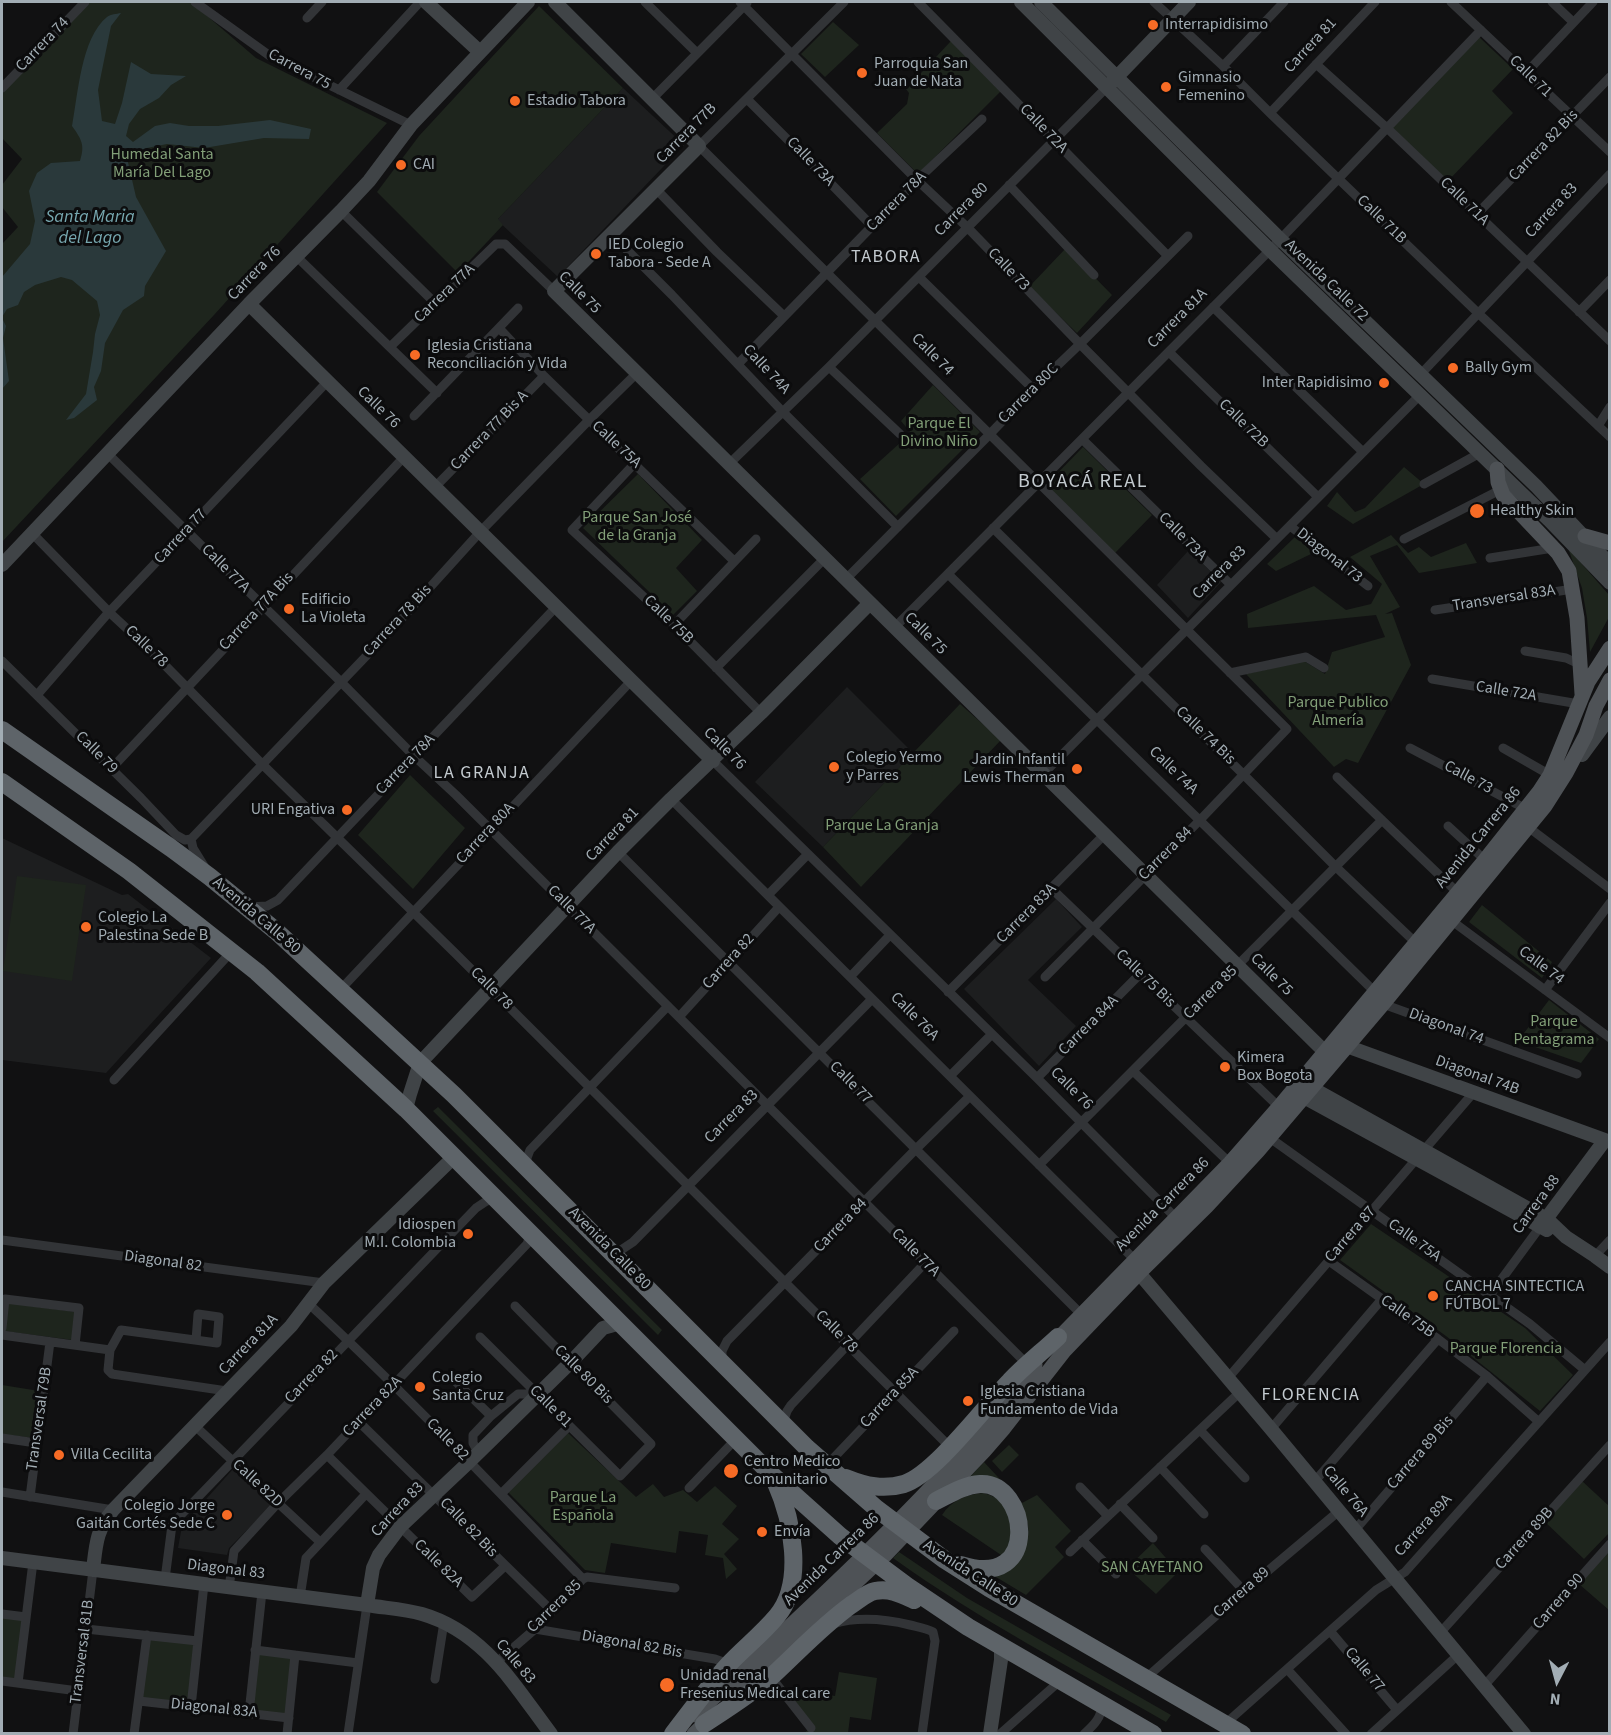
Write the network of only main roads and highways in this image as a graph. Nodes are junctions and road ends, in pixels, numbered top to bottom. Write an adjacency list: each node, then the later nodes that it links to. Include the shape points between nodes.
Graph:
1 (1497, 469): 6 (main road, via 1500,490 1507,500 1567,566 1573,589)
2 (1585, 536): 3 (main road)
3 (1610, 543)
4 (1610, 648): 6 (main road, Avenida Carrera 86)
5 (1610, 680): 8 (main road, Avenida Carrera 86, via 1586,735)
6 (1580, 700): 8 (main road, Avenida Carrera 86)
7 (2, 730): 16 (highway, Avenida Calle 80, via 210,877 341,989 527,1166)
8 (1554, 781): 10 (main road, Avenida Carrera 86, via 1526,809 1416,943); 10 (main road, Avenida Carrera 86, via 1528,826 1452,921)
9 (2, 782): 17 (highway, via 129,871 232,951 326,1034)
10 (1379, 998): 11 (main road, Avenida Carrera 86)
11 (1336, 1046): 12 (main road, Avenida Carrera 86, via 1176,1218); 12 (main road, Avenida Carrera 86, via 1304,1098 1270,1138 1213,1201)
12 (1137, 1266): 13 (main road, Avenida Carrera 86); 15 (main road, Avenida Carrera 86, via 1004,1428)
13 (1059, 1337): 14 (highway)
14 (1030, 1366): 15 (main road, Avenida Carrera 86); 16 (highway, via 923,1473 906,1483 870,1486)
15 (979, 1445): 18 (main road, Avenida Carrera 86); 21 (main road, Avenida Carrera 86)
16 (830, 1469): 19 (highway, Avenida Calle 80)
17 (773, 1476): 20 (highway, via 840,1536); 21 (highway, via 790,1520 790,1586)
18 (936, 1501): 19 (highway, via 979,1484 1000,1491 1018,1517 1019,1543 1001,1565 974,1569); 21 (main road, Avenida Carrera 86, via 885,1555)
19 (945, 1560): 23 (highway, Avenida Calle 80, via 1146,1678)
20 (948, 1615): 21 (highway, via 897,1592 872,1592 818,1632); 25 (highway)
21 (751, 1671): 22 (highway, via 745,1697); 24 (highway)
22 (699, 1729)
23 (1220, 1729): 26 (highway, Avenida Calle 80)
24 (674, 1734)
25 (1153, 1734)
26 (1242, 1734)

